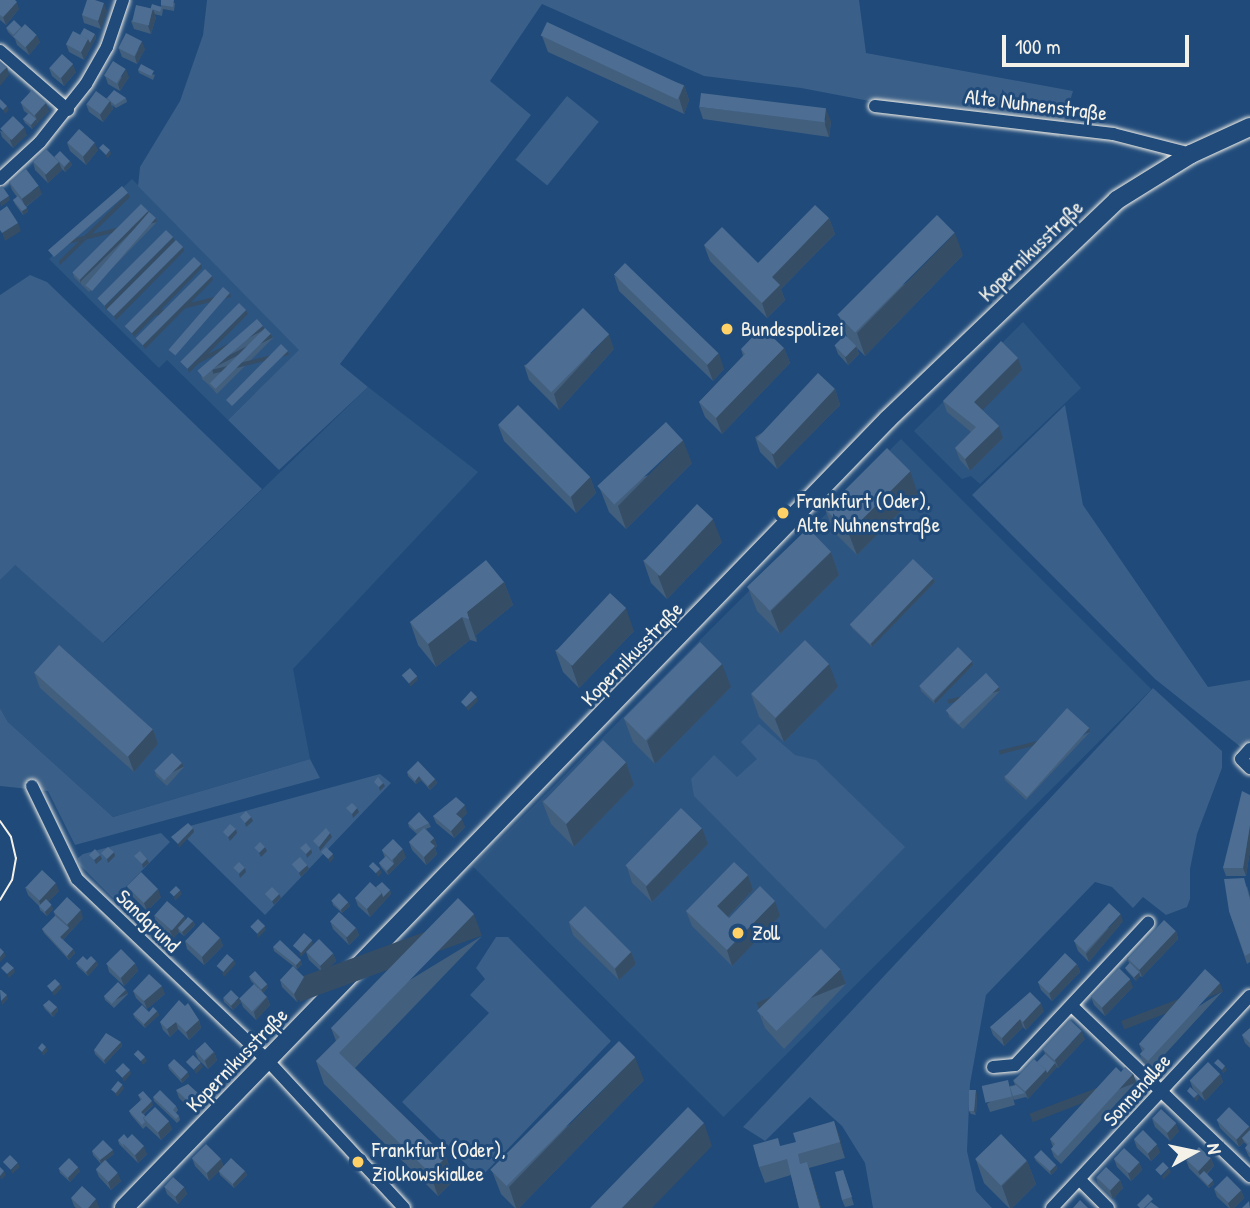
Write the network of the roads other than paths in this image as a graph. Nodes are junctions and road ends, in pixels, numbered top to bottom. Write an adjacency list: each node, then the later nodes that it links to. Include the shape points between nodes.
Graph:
1 (123, 0): 4 (street, via 105,52)
2 (0, 51): 4 (street)
3 (875, 106): 6 (street, Alte Nuhnenstraße, via 1113,134)
4 (68, 110): 7 (street)
5 (1250, 127): 6 (main road, Kopernikusstraße)
6 (1191, 154): 12 (main road, Kopernikusstraße, via 1117,200 888,419)
7 (0, 179)
8 (32, 786): 12 (street, Sandgrund, via 77,879)
9 (1148, 923): 11 (street)
10 (1248, 1002): 14 (street, Sonnenallee)
11 (1073, 1007): 13 (street, via 1015,1065); 14 (street)
12 (268, 1061): 17 (main road, Kopernikusstraße); 18 (street, Sandgrund)
13 (993, 1067)
14 (1161, 1090): 15 (street); 16 (street, Sonnenallee)
15 (1250, 1176)
16 (1081, 1181): 19 (street, Sonnenallee); 20 (street)
17 (124, 1208)
18 (404, 1208)
19 (1052, 1208)
20 (1108, 1208)

